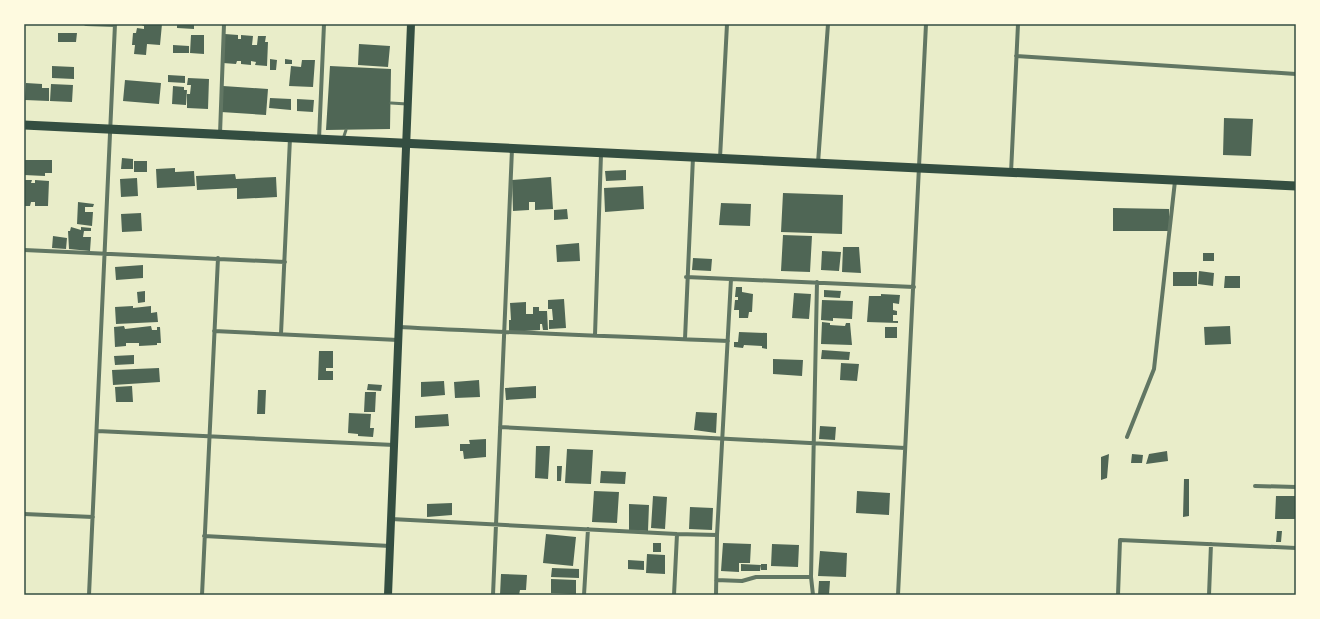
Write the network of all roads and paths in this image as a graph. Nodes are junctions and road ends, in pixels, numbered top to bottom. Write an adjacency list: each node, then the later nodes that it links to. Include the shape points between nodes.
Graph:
1 (86, 24): 9 (street)
2 (224, 24): 17 (street)
3 (324, 24): 19 (street)
4 (411, 24): 13 (main road)
5 (727, 24): 25 (street)
6 (828, 24): 26 (street)
7 (926, 24): 27 (street)
8 (1018, 24): 10 (street)
9 (114, 25): 15 (street)
10 (1016, 56): 11 (street); 28 (street)
11 (1296, 74)
12 (391, 103): 13 (lane)
13 (407, 104): 21 (main road)
14 (24, 125): 15 (highway)
15 (110, 129): 17 (highway); 32 (street)
16 (346, 130): 20 (lane)
17 (220, 135): 18 (highway)
18 (290, 138): 19 (highway); 34 (street)
19 (319, 139): 20 (highway)
20 (343, 141): 21 (highway)
21 (405, 144): 22 (highway); 39 (main road)
22 (512, 149): 23 (highway); 41 (street)
23 (601, 153): 24 (highway); 43 (street)
24 (693, 157): 25 (highway); 35 (street)
25 (720, 158): 26 (highway)
26 (818, 164): 27 (highway)
27 (920, 169): 28 (highway); 38 (street)
28 (1011, 173): 29 (highway)
29 (1175, 181): 30 (highway); 50 (street, via 1154,369)
30 (1296, 186)
31 (24, 250): 32 (street)
32 (104, 253): 33 (street); 48 (street)
33 (218, 258): 34 (street); 40 (street)
34 (285, 262): 42 (street)
35 (686, 277): 36 (street); 44 (street)
36 (730, 279): 37 (street); 46 (street)
37 (818, 282): 38 (street); 52 (street)
38 (914, 287): 54 (street)
39 (398, 327): 41 (street); 45 (main road)
40 (214, 331): 42 (street); 49 (street)
41 (504, 333): 43 (street); 47 (street)
42 (281, 334): 45 (street)
43 (595, 335): 44 (street)
44 (685, 339): 46 (street)
45 (398, 340): 53 (main road)
46 (728, 341): 51 (street)
47 (500, 427): 51 (street); 60 (street)
48 (96, 431): 49 (street); 58 (street)
49 (209, 435): 53 (street); 64 (street)
50 (1127, 437)
51 (722, 438): 52 (street); 63 (street)
52 (815, 443): 54 (street); 68 (street)
53 (394, 445): 59 (main road)
54 (905, 448): 78 (street)
55 (1255, 486): 56 (street)
56 (1296, 487)
57 (24, 514): 58 (street)
58 (93, 517): 70 (street)
59 (391, 519): 60 (street); 66 (main road)
60 (496, 524): 61 (street); 73 (street)
61 (588, 529): 62 (street); 74 (street)
62 (676, 534): 63 (street); 75 (street)
63 (717, 535): 69 (street)
64 (204, 536): 66 (street); 71 (street)
65 (1211, 544): 67 (street); 79 (street, via 1120,540); 80 (street)
66 (390, 546): 72 (main road)
67 (1296, 548)
68 (811, 577): 69 (street); 77 (street)
69 (716, 580): 76 (street)
70 (89, 595)
71 (202, 595)
72 (388, 595)
73 (494, 595)
74 (584, 595)
75 (674, 595)
76 (716, 595)
77 (813, 595)
78 (898, 595)
79 (1118, 595)
80 (1209, 595)

